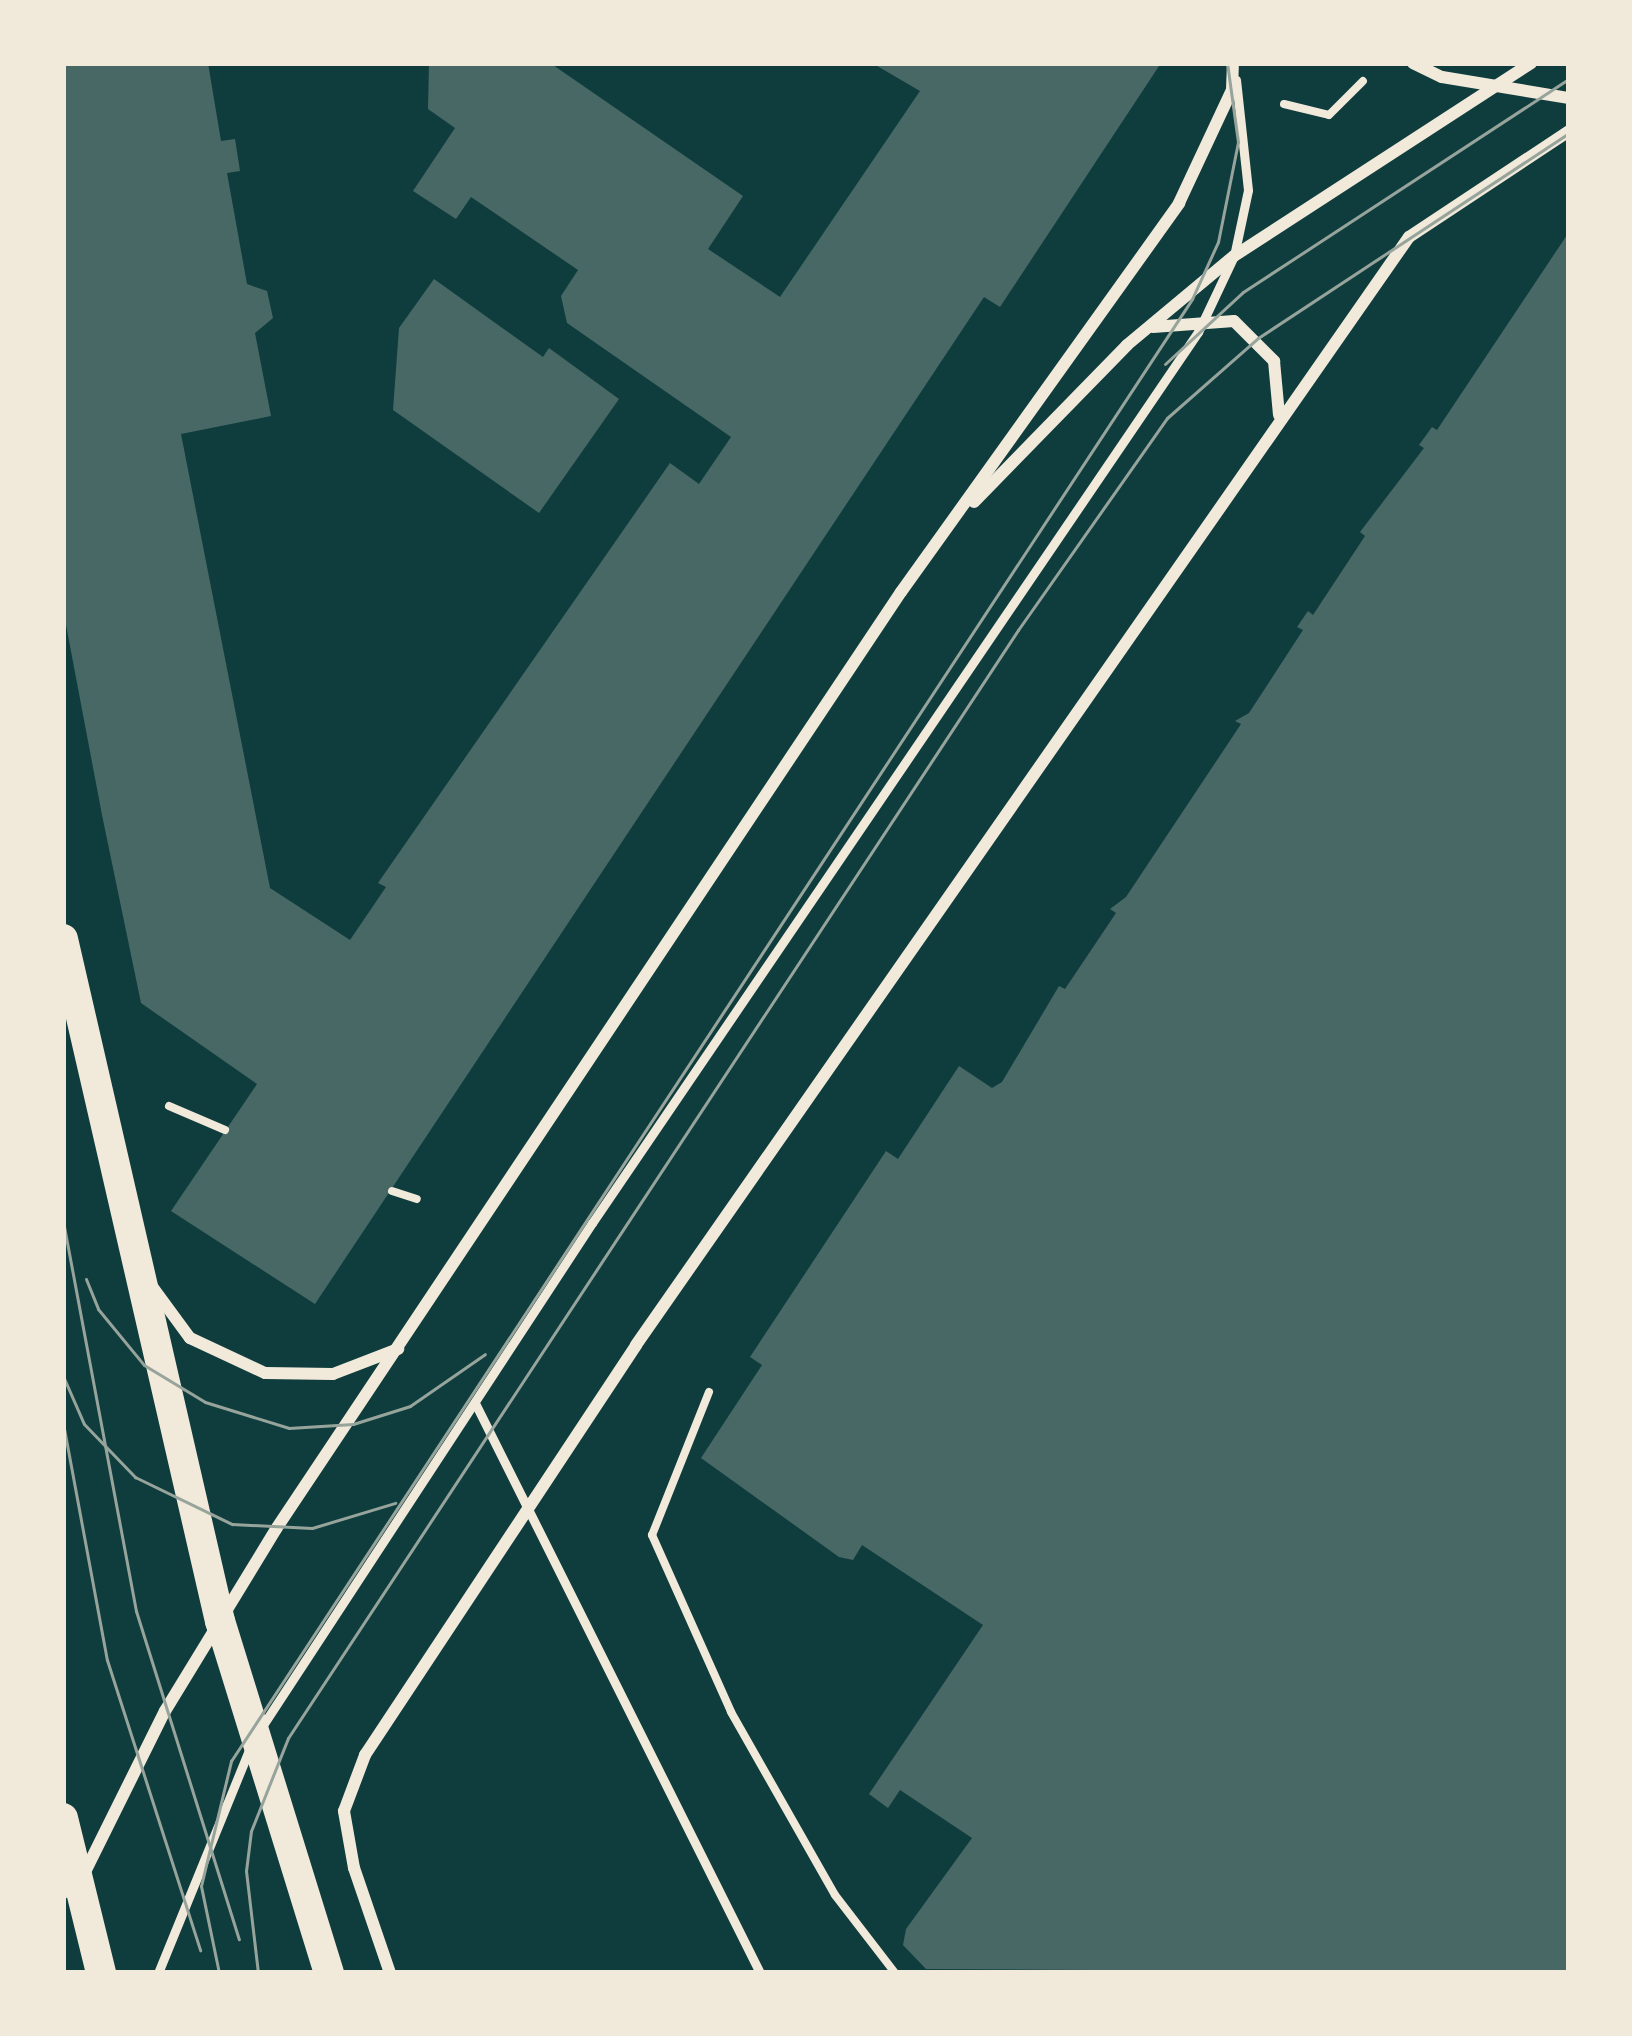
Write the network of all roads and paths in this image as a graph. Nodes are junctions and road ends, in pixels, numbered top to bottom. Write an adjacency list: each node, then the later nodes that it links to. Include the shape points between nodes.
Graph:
1 (1233, 63): 4 (street)
2 (1413, 63): 6 (street)
3 (1531, 63): 6 (street)
4 (1236, 80): 10 (lane, via 1248,190); 14 (street, via 1179,202)
5 (1363, 81): 8 (path, via 1329,115)
6 (1500, 86): 7 (street); 10 (street)
7 (1569, 98)
8 (1273, 101)
9 (1569, 130): 13 (street, via 1409,237)
10 (1234, 256): 11 (lane); 12 (street)
11 (1206, 317): 12 (street); 13 (street, via 1234,320 1258,338 1274,361); 23 (lane)
12 (1146, 328): 14 (street, via 1004,466)
13 (1280, 417): 24 (street)
14 (901, 592): 21 (street)
15 (63, 939): 20 (main road)
16 (169, 1106): 17 (path)
17 (225, 1130)
18 (392, 1191): 19 (path)
19 (417, 1199)
20 (133, 1260): 21 (street, via 190,1338 266,1372 333,1374); 25 (main road)
21 (399, 1348): 25 (street)
22 (709, 1392): 34 (path, via 652,1535 731,1712 835,1895)
23 (476, 1405): 24 (lane); 26 (lane)
24 (525, 1510): 32 (street, via 365,1755 344,1810 353,1868); 33 (lane)
25 (220, 1621): 26 (main road); 28 (street)
26 (254, 1739): 30 (lane); 31 (main road)
27 (63, 1818): 28 (main road)
28 (71, 1889): 29 (main road)
29 (101, 1973)
30 (158, 1973)
31 (329, 1973)
32 (389, 1973)
33 (760, 1973)
34 (895, 1973)

